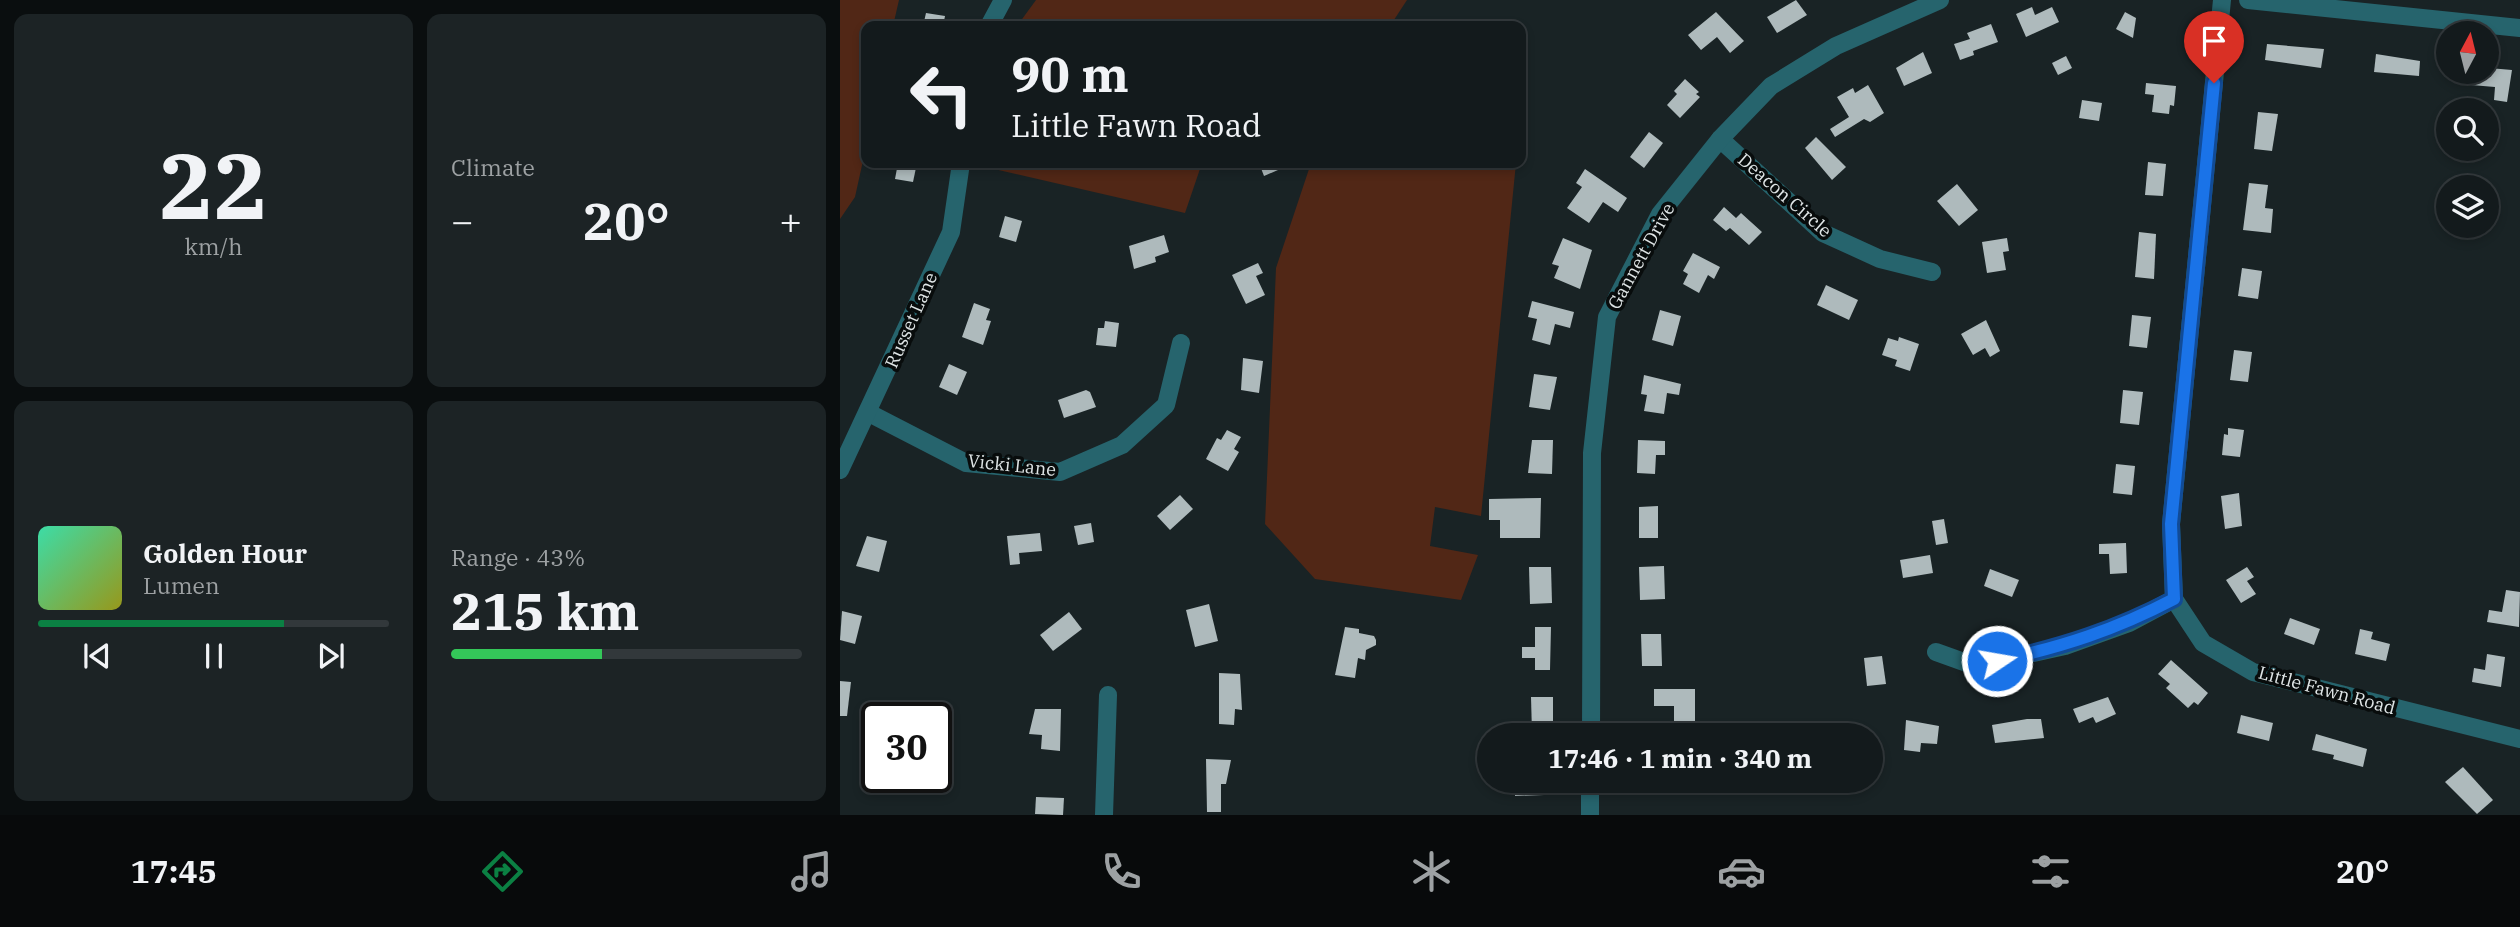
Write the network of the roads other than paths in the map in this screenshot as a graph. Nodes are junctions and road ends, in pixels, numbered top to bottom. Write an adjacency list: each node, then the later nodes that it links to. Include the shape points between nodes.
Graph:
1 (1003, 0): 5 (street)
2 (1940, 0): 7 (street, Gannett Drive, via 1836,46 1782,79)
3 (2222, 0): 13 (street, via 2171,524)
4 (2248, 0): 6 (street)
5 (992, 21)
6 (2520, 28)
7 (1720, 139): 9 (street, Deacon Circle, via 1823,233 1880,259); 16 (street, Gannett Drive, via 1660,214 1607,317 1592,453)
8 (960, 168): 11 (street, Russet Lane, via 951,232)
9 (1932, 272)
10 (1181, 343): 11 (street, Vicki Lane, via 1166,405 1122,445 1060,472 966,463)
11 (869, 413): 12 (street, Russet Lane)
12 (840, 470)
13 (2174, 599): 14 (street, via 2065,646 1975,666); 17 (street, Little Fawn Road, via 2203,643 2253,672)
14 (1936, 652)
15 (1108, 695): 19 (street)
16 (1591, 723)
17 (2520, 740)
18 (1590, 793): 20 (street)
19 (1104, 815)
20 (1590, 815)

